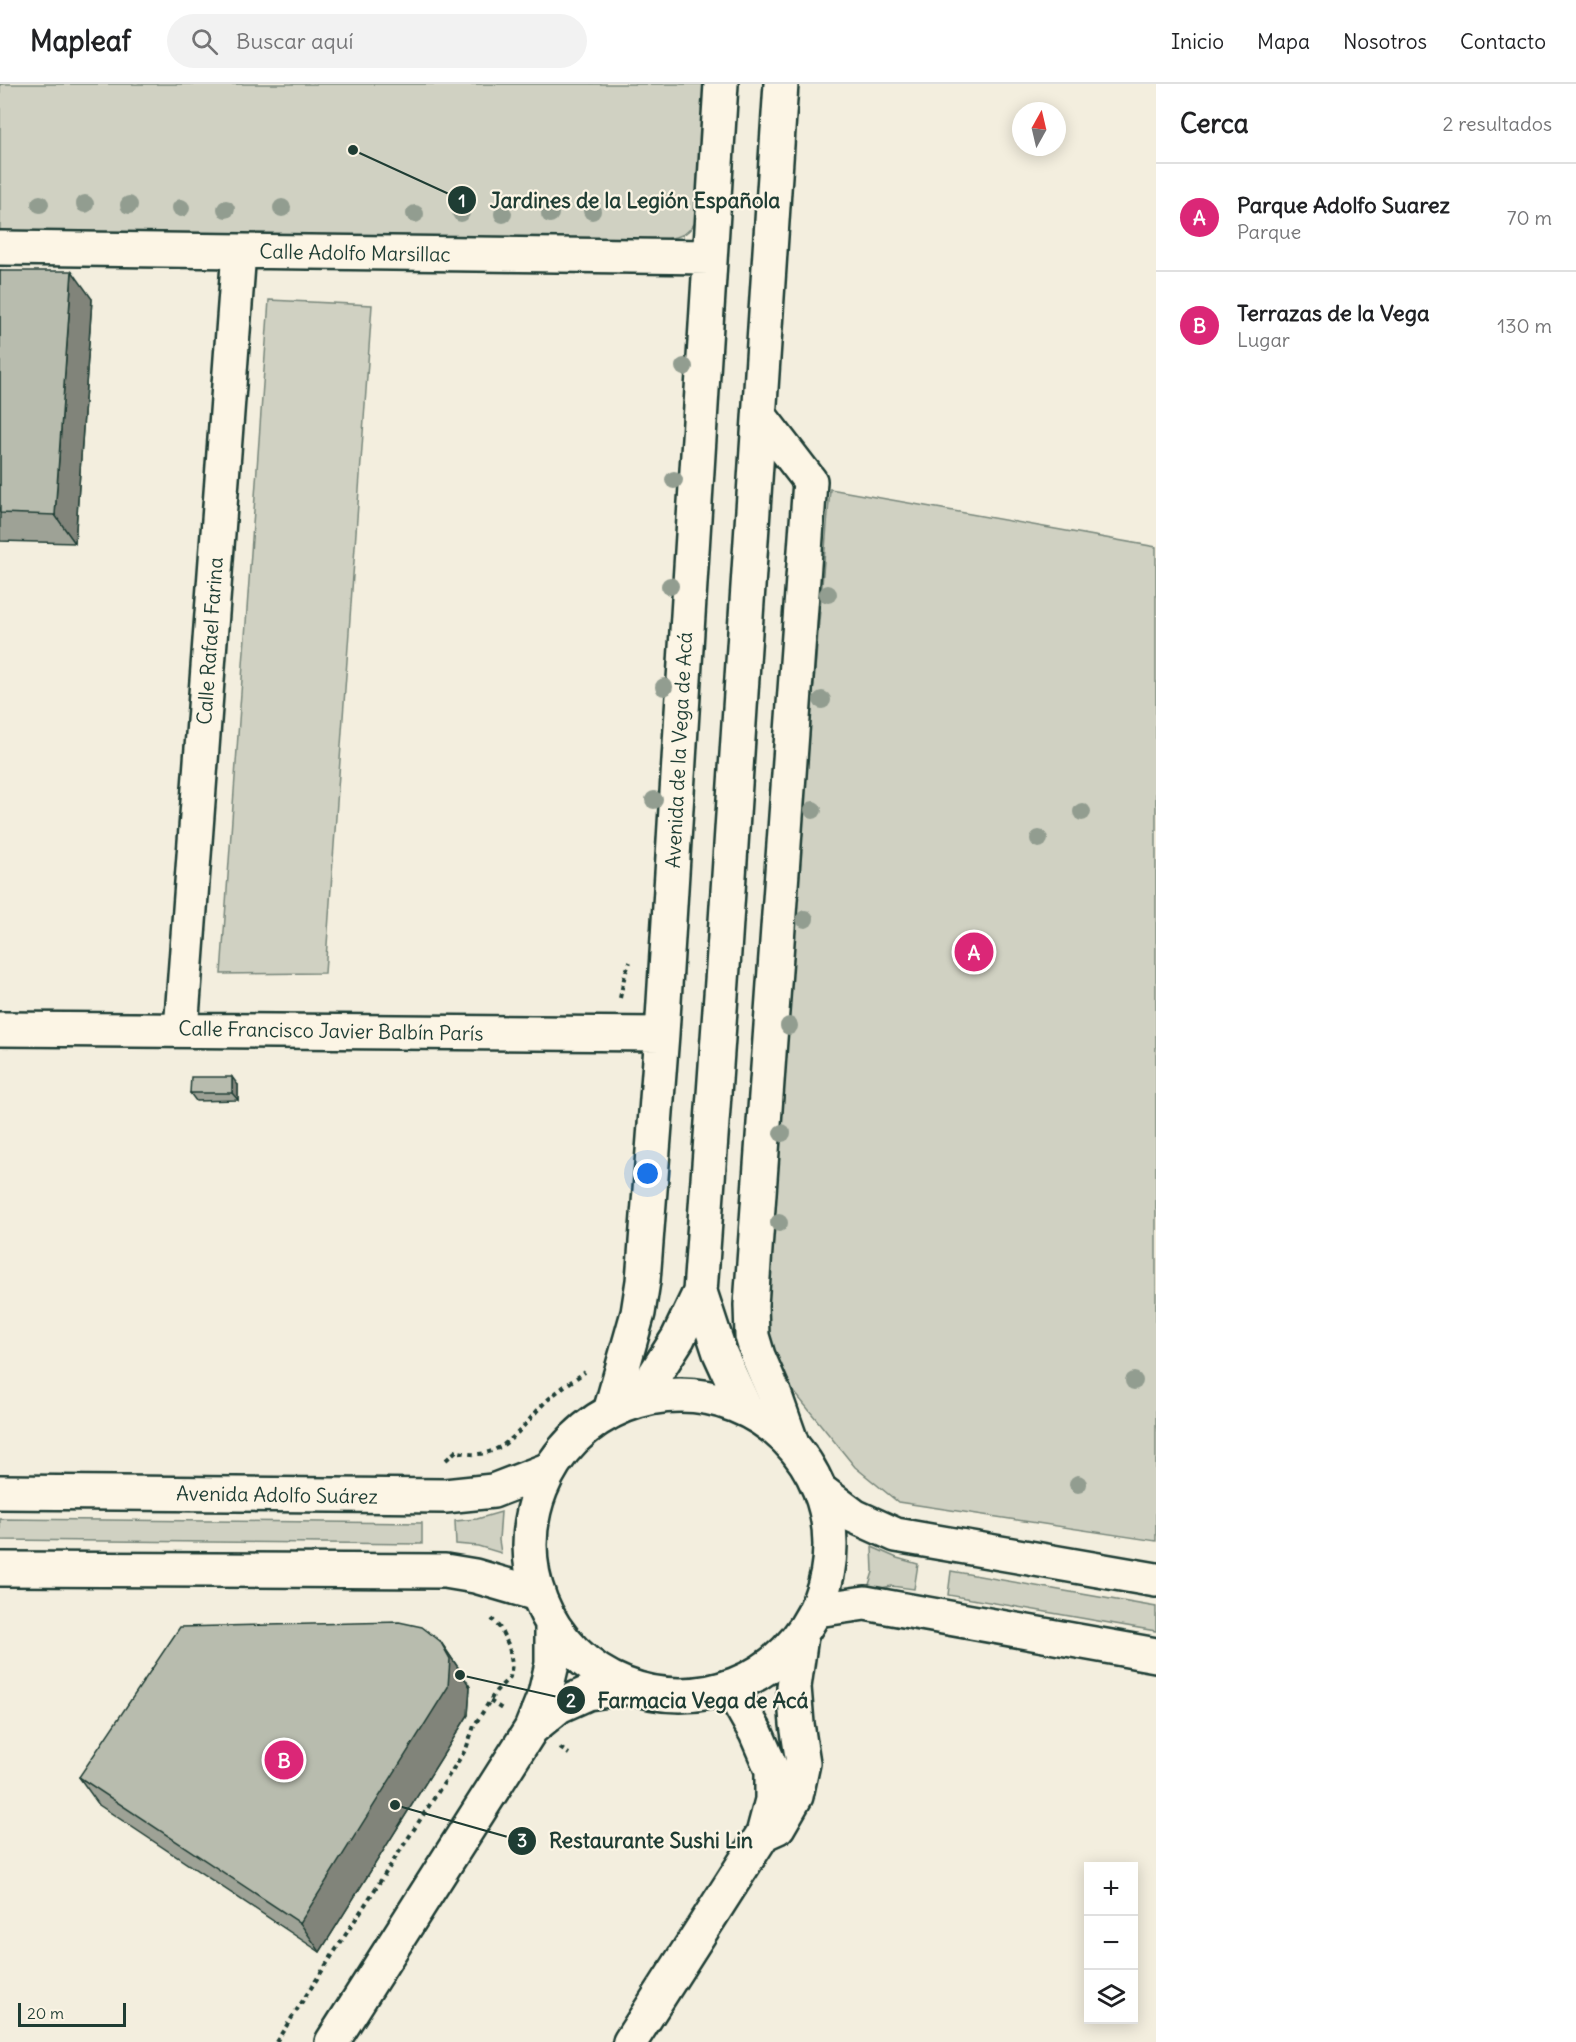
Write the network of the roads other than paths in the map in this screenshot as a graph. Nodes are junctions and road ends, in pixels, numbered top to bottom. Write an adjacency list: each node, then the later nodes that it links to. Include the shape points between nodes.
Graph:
1 (721, 84): 5 (street, Avenida de la Vega de Acá)
2 (781, 84): 6 (street)
3 (0, 248): 4 (street, Calle Adolfo Marsillac)
4 (239, 251): 5 (street, Calle Adolfo Marsillac); 8 (street, Calle Rafael Farina)
5 (709, 257): 9 (street, Avenida de la Vega de Acá)
6 (760, 416): 10 (street); 13 (street, via 810,481 751,1305 752,1336)
7 (0, 1029): 8 (street, Calle Francisco Javier Balbín París)
8 (181, 1030): 9 (street, Calle Francisco Javier Balbín París)
9 (662, 1034): 11 (street, Avenida de la Vega de Acá, via 641,1297)
10 (700, 1292): 11 (street, via 678,1338); 12 (street, via 720,1353)
11 (624, 1406): 12 (street, via 666,1395 693,1395); 14 (street, via 586,1427 566,1446)
12 (746, 1410): 13 (street)
13 (792, 1444): 15 (street)
14 (550, 1470): 16 (street, Avenida Adolfo Suárez, via 493,1491 445,1496); 19 (street, via 536,1501 529,1543)
15 (821, 1491): 18 (street, via 854,1516 896,1535); 20 (street, via 831,1551 827,1581)
16 (0, 1492)
17 (0, 1569): 19 (street, via 445,1571)
18 (1156, 1580)
19 (537, 1594): 21 (street)
20 (809, 1623): 22 (street, via 865,1602); 24 (street, via 770,1666); 26 (street, via 794,1688 803,1763 796,1796 778,1827)
21 (552, 1625): 23 (street, via 586,1662); 25 (street, via 552,1664)
22 (1156, 1655)
23 (631, 1687): 24 (street, via 681,1695); 25 (street, via 588,1693 559,1706)
24 (730, 1687): 26 (street, via 772,1770 772,1800)
25 (531, 1730): 27 (street)
26 (763, 1834): 28 (street)
27 (332, 2042)
28 (630, 2042)

